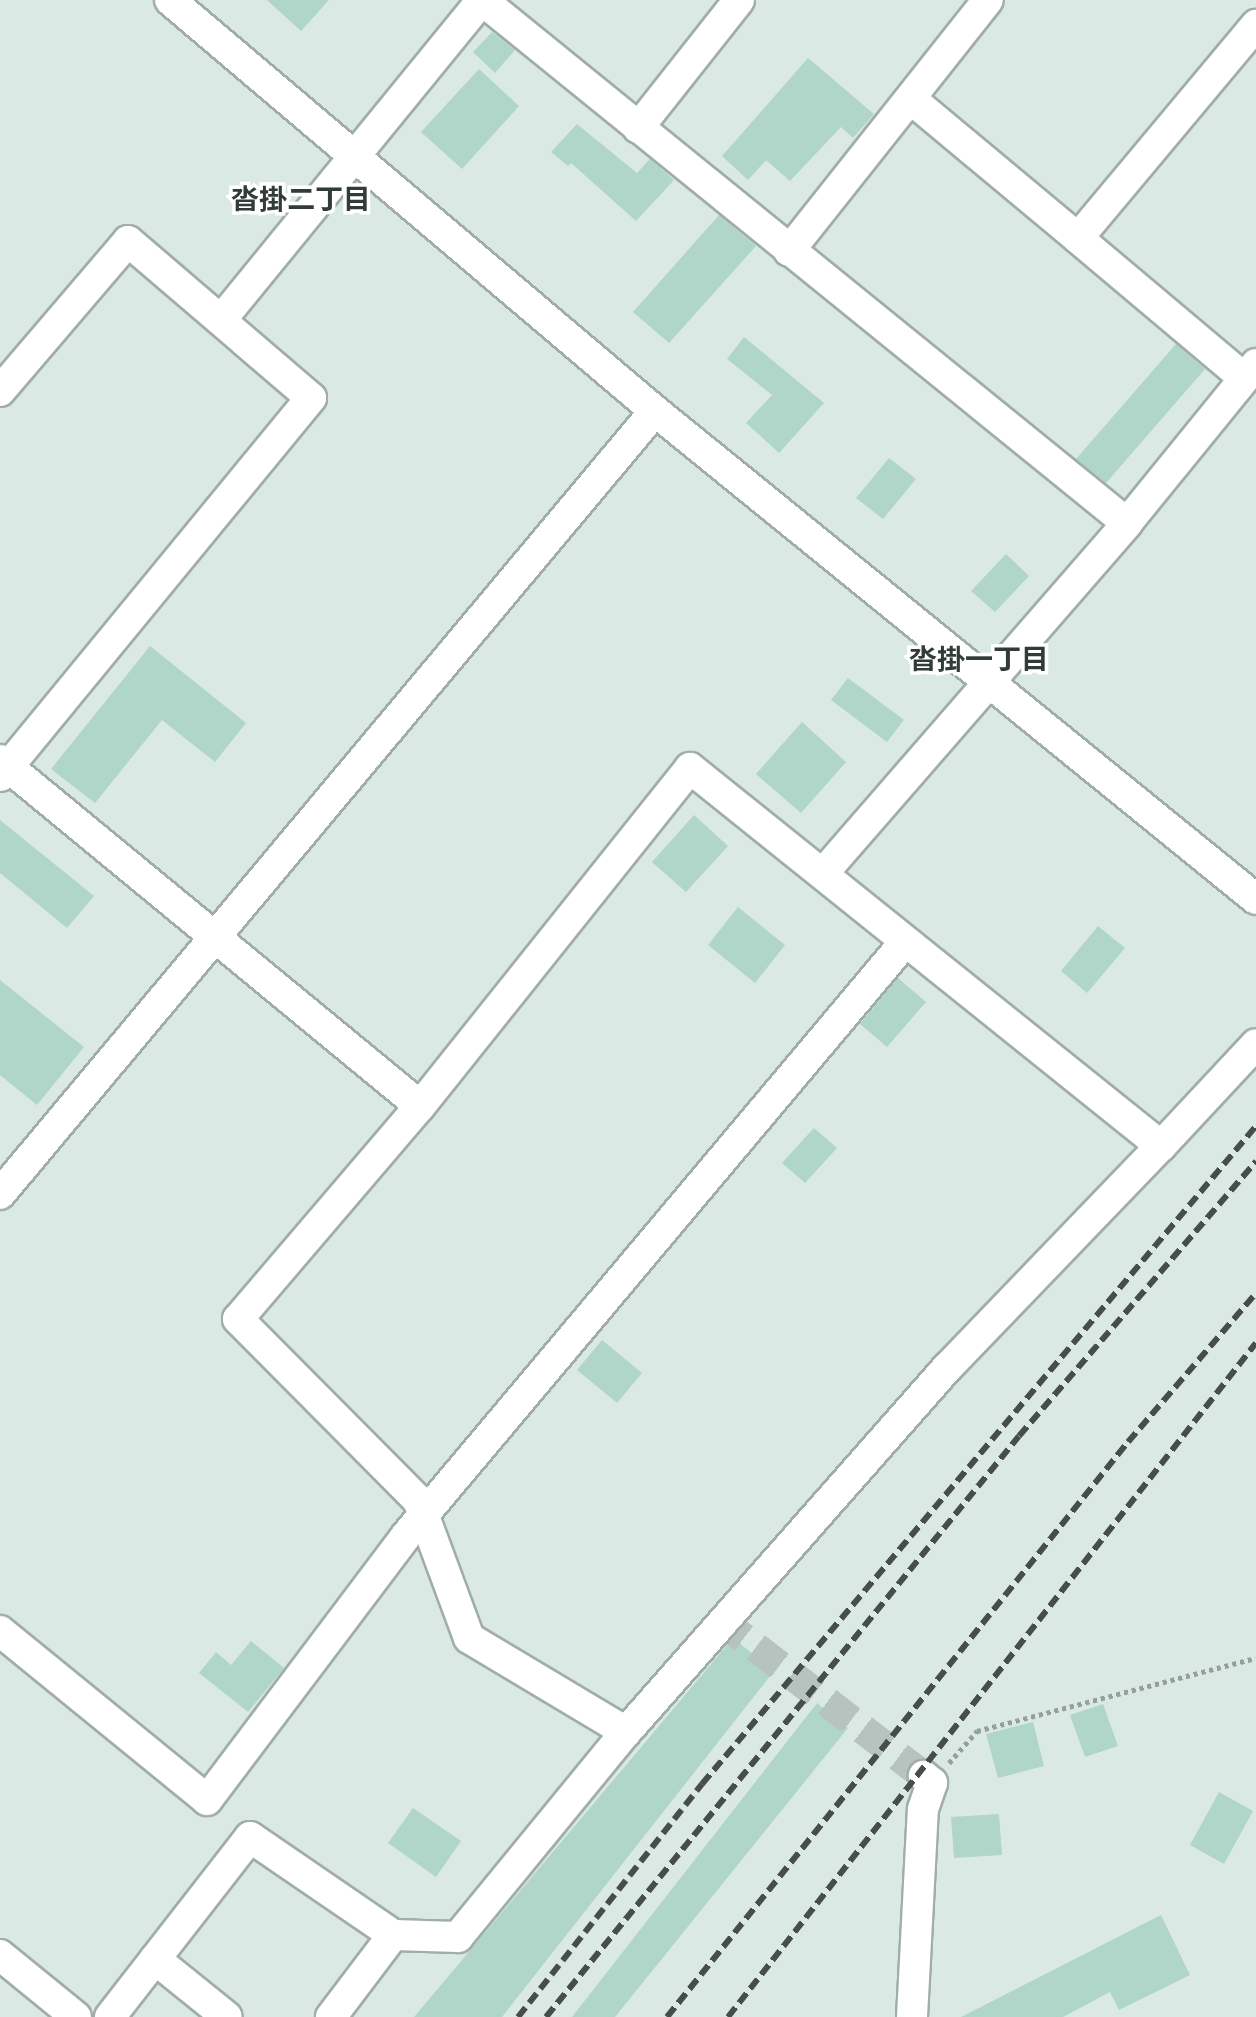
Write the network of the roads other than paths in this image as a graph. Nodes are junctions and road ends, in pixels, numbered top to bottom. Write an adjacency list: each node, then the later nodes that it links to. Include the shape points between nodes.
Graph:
1 (170, 0): 7 (street)
2 (739, 0): 6 (street)
3 (988, 0): 5 (street)
4 (1256, 25): 8 (street)
5 (911, 99): 8 (street); 9 (street)
6 (638, 128): 7 (street, via 482,0); 9 (street)
7 (354, 155): 10 (street); 13 (street)
8 (1078, 238): 11 (street)
9 (789, 251): 14 (street)
10 (221, 320): 12 (street, via 128,241); 16 (street, via 311,398)
11 (1250, 371): 14 (street)
12 (0, 391)
13 (655, 411): 15 (street); 19 (street)
14 (1127, 523): 15 (street)
15 (992, 681): 17 (street); 18 (street)
16 (3, 767): 19 (street)
17 (825, 871): 20 (street); 22 (street, via 690,768)
18 (1256, 899)
19 (214, 936): 22 (street); 24 (street)
20 (905, 942): 23 (street); 25 (street)
21 (1256, 1044): 23 (street)
22 (420, 1106): 25 (street, via 238,1319 418,1500)
23 (1161, 1146): 27 (street, via 949,1366)
24 (0, 1194)
25 (423, 1517): 26 (street, via 207,1800); 27 (street, via 469,1638)
26 (0, 1631)
27 (626, 1732): 29 (street, via 458,1937)
28 (928, 1779): 36 (street)
29 (393, 1935): 31 (street, via 250,1837); 35 (street)
30 (0, 1955): 33 (street)
31 (155, 1959): 32 (street); 34 (street)
32 (114, 2012)
33 (76, 2017)
34 (227, 2017)
35 (331, 2017)
36 (912, 2017)

